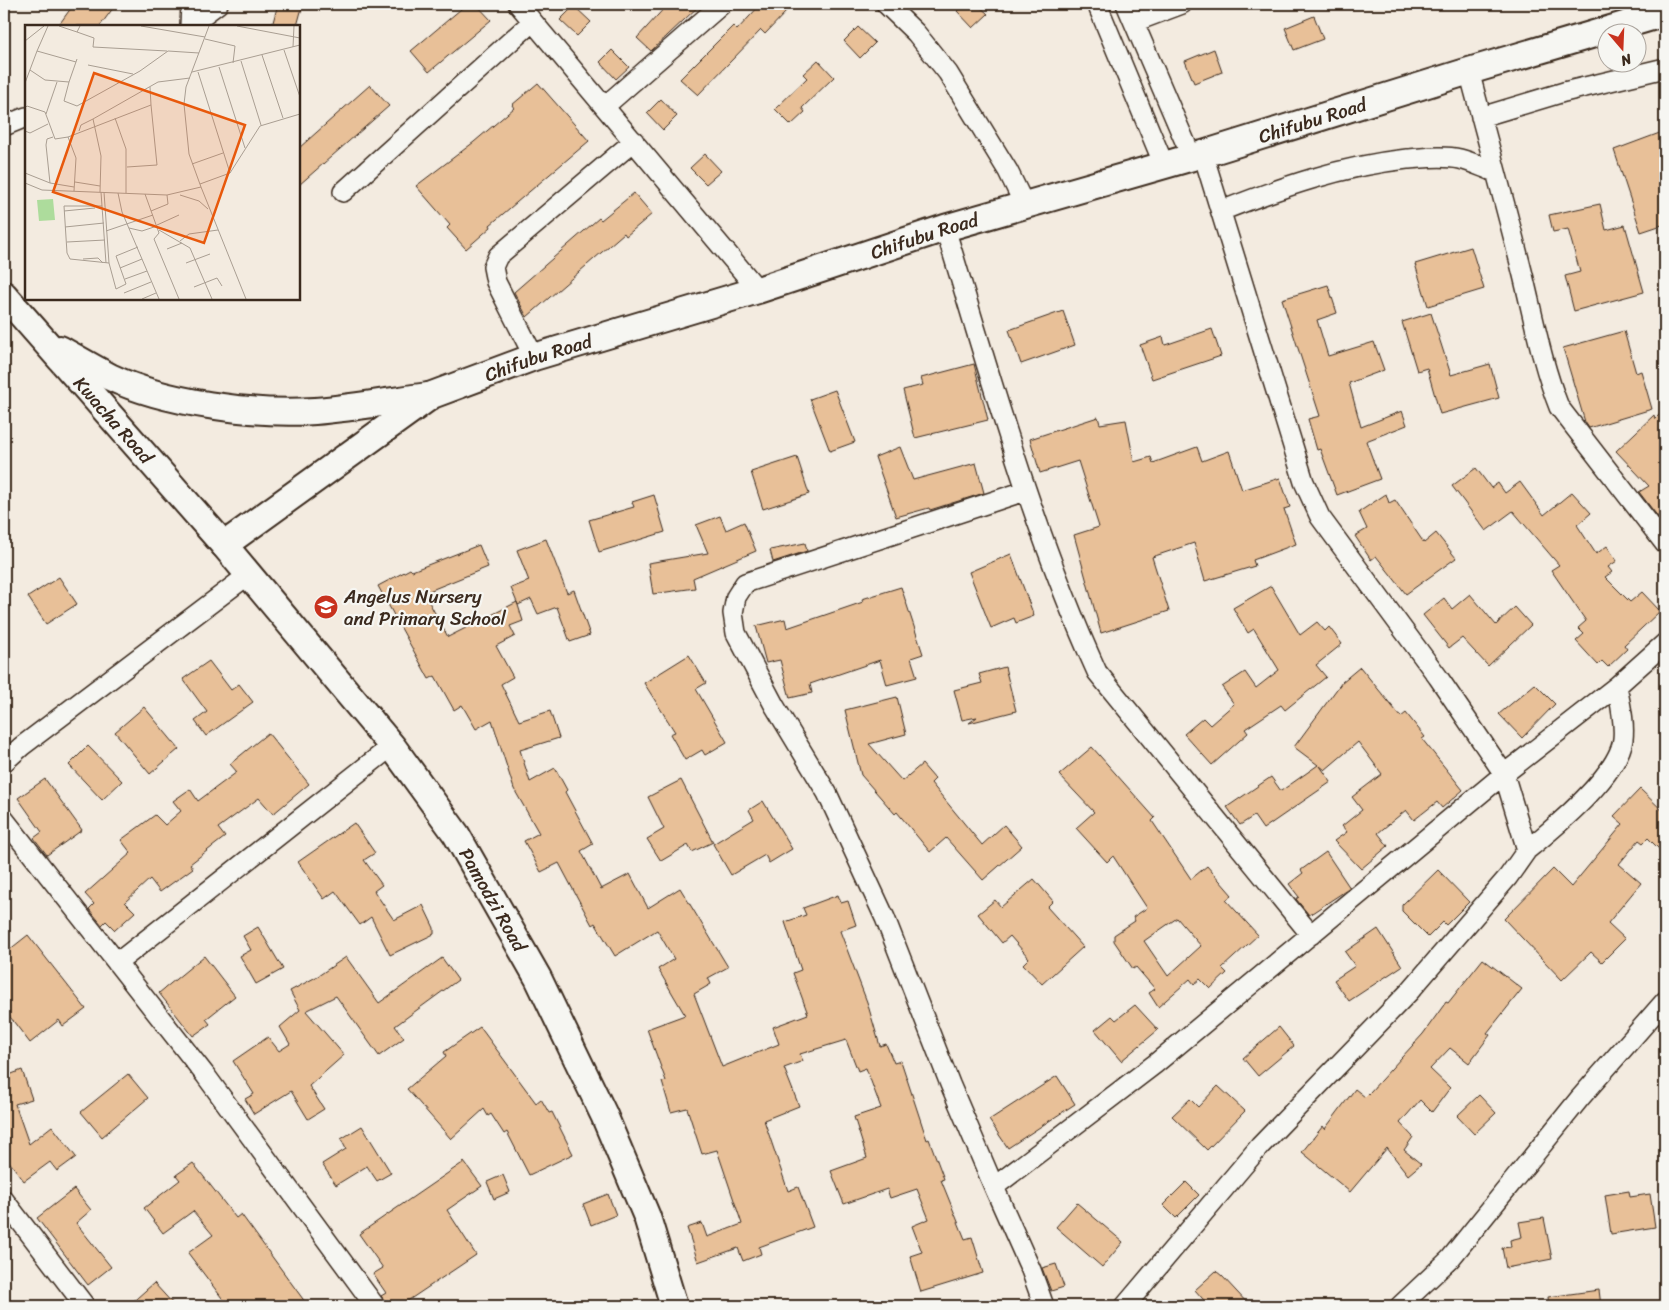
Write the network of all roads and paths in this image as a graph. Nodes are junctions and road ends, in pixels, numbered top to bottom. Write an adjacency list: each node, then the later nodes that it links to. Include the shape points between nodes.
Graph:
1 (191, 4): 11 (street)
2 (218, 4): 12 (street)
3 (722, 4): 15 (street)
4 (886, 4): 24 (street, via 916,33 948,73)
5 (1097, 4): 21 (street)
6 (1126, 4): 10 (street)
7 (1181, 4): 10 (street)
8 (528, 10): 15 (street); 23 (street)
9 (1665, 14): 14 (main road, Chifubu Road)
10 (1134, 22): 20 (street)
11 (190, 25)
12 (191, 25)
13 (1665, 68): 17 (street, via 1564,92)
14 (1469, 71): 17 (street); 20 (main road, Chifubu Road)
15 (606, 106): 19 (street)
16 (25, 117): 18 (street)
17 (1481, 117): 22 (street)
18 (4, 126)
19 (634, 141): 27 (street); 30 (street, via 498,256 493,267 496,282)
20 (1197, 156): 21 (main road, Chifubu Road); 25 (street)
21 (1164, 166): 24 (main road, Chifubu Road)
22 (1496, 172): 25 (street, via 1460,158 1380,162 1287,186); 33 (street, via 1539,347 1560,407)
23 (343, 192)
24 (1025, 206): 26 (main road, Chifubu Road)
25 (1221, 211): 40 (street, via 1304,482 1320,517 1438,677)
26 (945, 228): 27 (main road, Chifubu Road); 32 (street)
27 (758, 290): 30 (main road, Chifubu Road)
28 (4, 295): 29 (main road, Kwacha Road)
29 (42, 338): 31 (main road, via 110,377 192,402 315,411); 34 (main road, Kwacha Road)
30 (534, 357): 31 (main road, Chifubu Road)
31 (432, 395): 34 (main road, Chifubu Road)
32 (1025, 491): 43 (street, via 1077,629 1097,672); 46 (street, via 745,583 736,597 733,613 736,633 774,705 827,793 885,918)
33 (1665, 544)
34 (224, 545): 35 (main road, Pamodzi Road)
35 (248, 576): 38 (main road, Pamodzi Road); 39 (street)
36 (1665, 642): 37 (street)
37 (1617, 686): 40 (street); 42 (street, via 1623,719 1621,750 1593,790)
38 (392, 746): 44 (street); 50 (main road, Pamodzi Road, via 456,834 538,978 604,1115 647,1217)
39 (4, 762)
40 (1504, 774): 42 (street); 43 (street)
41 (4, 819): 44 (street)
42 (1527, 850): 52 (street, via 1508,877 1409,992 1260,1146)
43 (1311, 934): 46 (street, via 1155,1064)
44 (117, 963): 49 (street, via 206,1076)
45 (1665, 1001): 53 (street, via 1580,1098 1450,1259)
46 (994, 1187): 51 (street)
47 (4, 1200): 48 (street)
48 (85, 1306)
49 (374, 1306)
50 (674, 1306)
51 (1044, 1306)
52 (1125, 1306)
53 (1400, 1306)

